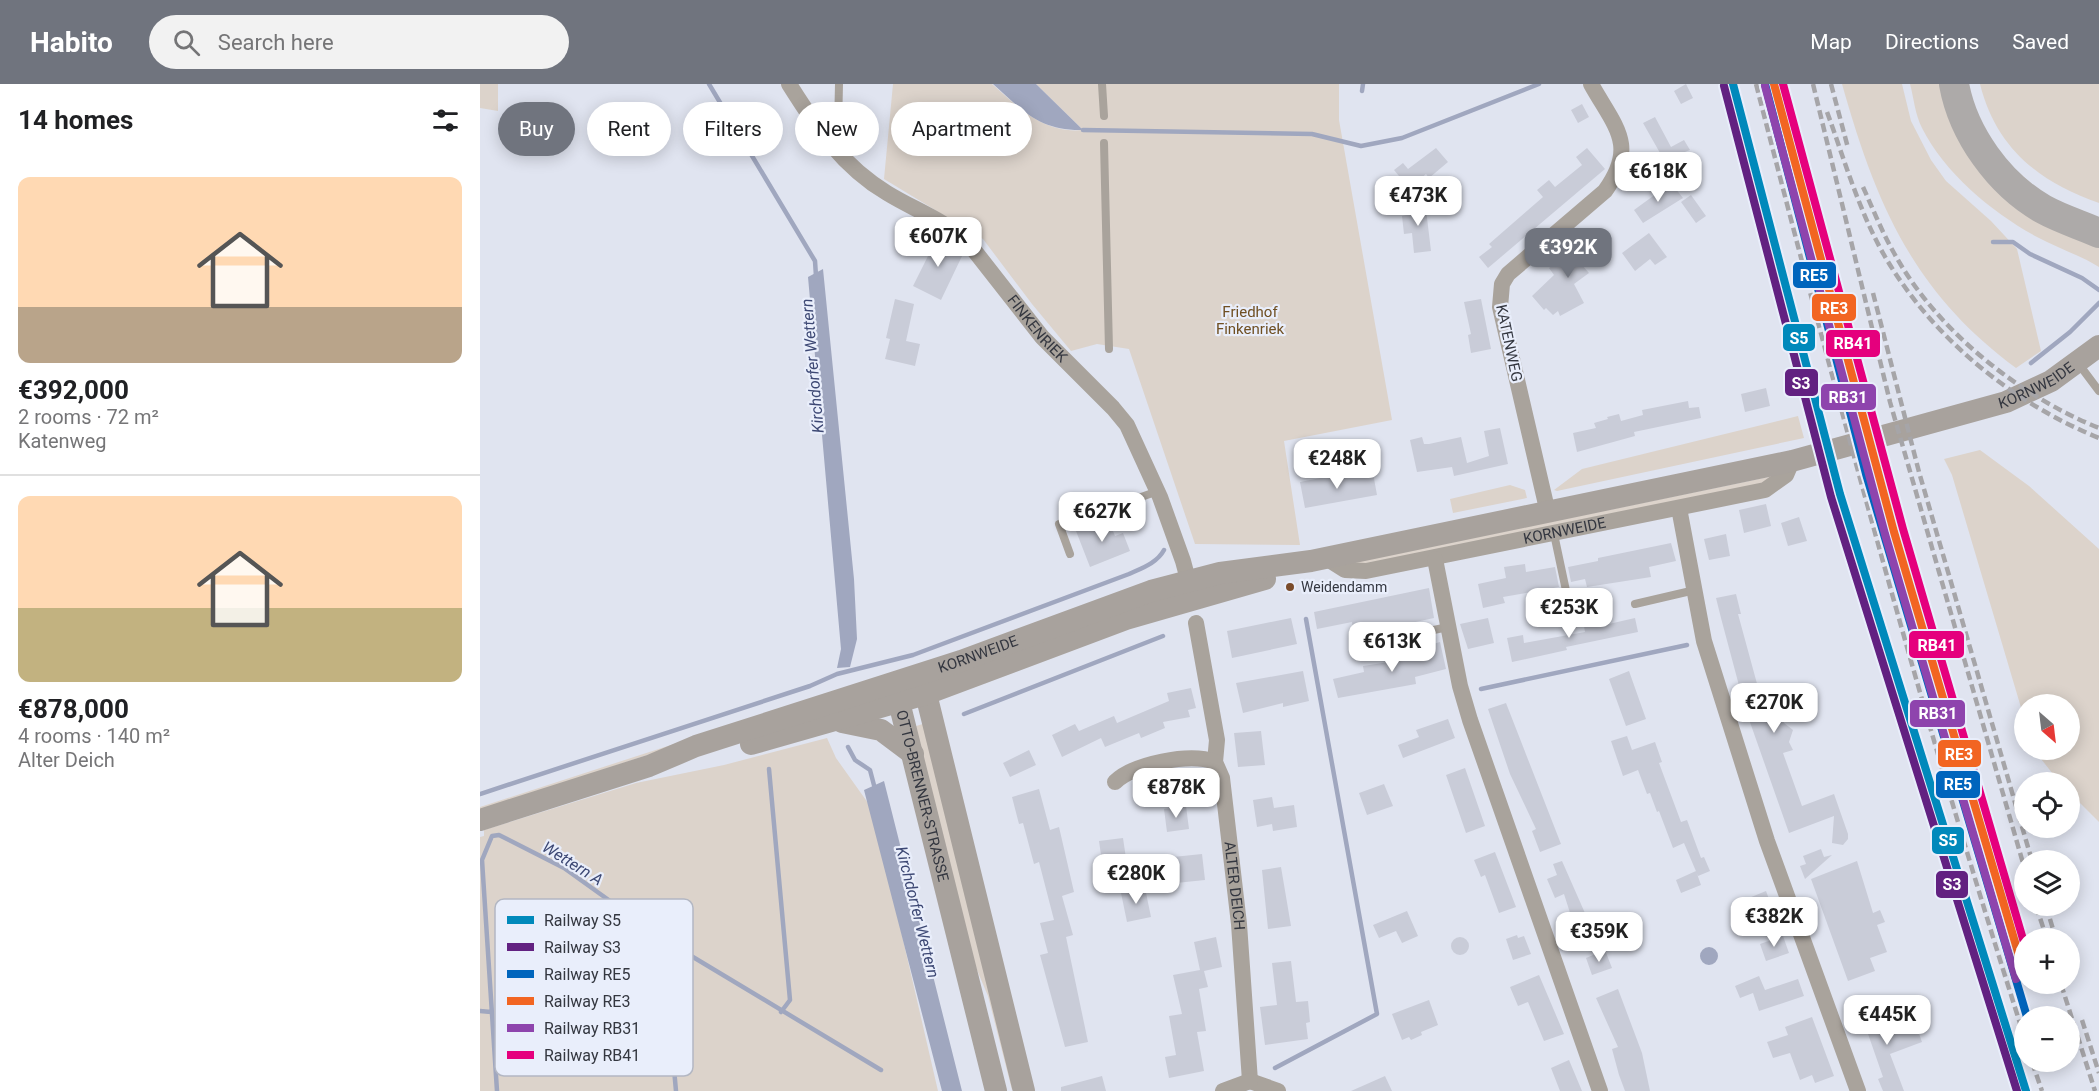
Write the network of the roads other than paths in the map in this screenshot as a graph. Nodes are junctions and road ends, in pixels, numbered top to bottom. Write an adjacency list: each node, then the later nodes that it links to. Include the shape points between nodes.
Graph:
1 (789, 84): 7 (street, FINKENRIEK)
2 (839, 84): 8 (lane)
3 (1102, 84): 9 (lane)
4 (1591, 84): 12 (street, via 1619,135)
5 (1954, 84): 15 (highway, via 1970,130 2010,184 2042,208)
6 (1972, 84): 14 (highway, via 1994,135 2022,170 2056,194)
7 (801, 102)
8 (839, 102)
9 (1104, 116)
10 (1104, 143): 17 (lane)
11 (842, 156): 21 (street, FINKENRIEK, via 872,183 949,227 973,247 1047,343 1120,416)
12 (1623, 156): 13 (lane, via 1662,168 1672,168); 23 (street, KATENWEG, via 1605,191 1508,274 1500,292 1500,307)
13 (1686, 158)
14 (2099, 212)
15 (2099, 233)
16 (2099, 346): 18 (main road, KORNWEIDE)
17 (1109, 349)
18 (2078, 363): 19 (lane); 20 (main road, KORNWEIDE, via 2036,390 2006,402)
19 (2099, 392)
20 (1792, 461): 22 (street, KORNWEIDE, via 1786,475 1765,490); 23 (main road, KORNWEIDE)
21 (1158, 491): 24 (lane, via 1059,524); 27 (street, FINKENRIEK)
22 (1679, 508): 23 (street, KORNWEIDE); 28 (street)
23 (1551, 524): 25 (street, KORNWEIDE); 26 (main road, KORNWEIDE); 30 (lane, via 1568,600 1559,608)
24 (1070, 554)
25 (1435, 559): 26 (street, KORNWEIDE, via 1354,572); 32 (street)
26 (1318, 560): 27 (main road, KORNWEIDE, via 1286,573)
27 (1190, 590): 34 (main road, KORNWEIDE, via 1116,603); 35 (main road, KORNWEIDE)
28 (1695, 591): 29 (lane); 49 (street, via 1704,641 1767,841)
29 (1635, 604)
30 (1533, 613)
31 (1196, 623): 39 (street, ALTER DEICH, via 1217,740)
32 (1448, 627): 33 (lane); 48 (street, via 1470,720)
33 (1362, 645)
34 (907, 679): 35 (main road, OTTO-BRENNER-STRASSE); 36 (main road, OTTO-BRENNER-STRASSE); 40 (main road, KORNWEIDE, via 696,746)
35 (926, 694): 36 (main road, KORNWEIDE); 45 (main road, OTTO-BRENNER-STRASSE)
36 (899, 702): 37 (main road, KORNWEIDE); 38 (main road, OTTO-BRENNER-STRASSE)
37 (826, 722): 38 (main road, via 881,730); 40 (main road, KORNWEIDE, via 701,758)
38 (913, 754): 44 (main road, OTTO-BRENNER-STRASSE)
39 (1215, 762): 41 (street, via 1195,758 1138,767); 43 (street, ALTER DEICH, via 1222,778 1239,924)
40 (649, 766): 42 (main road, KORNWEIDE)
41 (1115, 782)
42 (480, 820)
43 (1250, 1081): 46 (street); 47 (street)
44 (996, 1091)
45 (1024, 1091)
46 (1223, 1091)
47 (1278, 1091)
48 (1600, 1091)
49 (1858, 1091)

